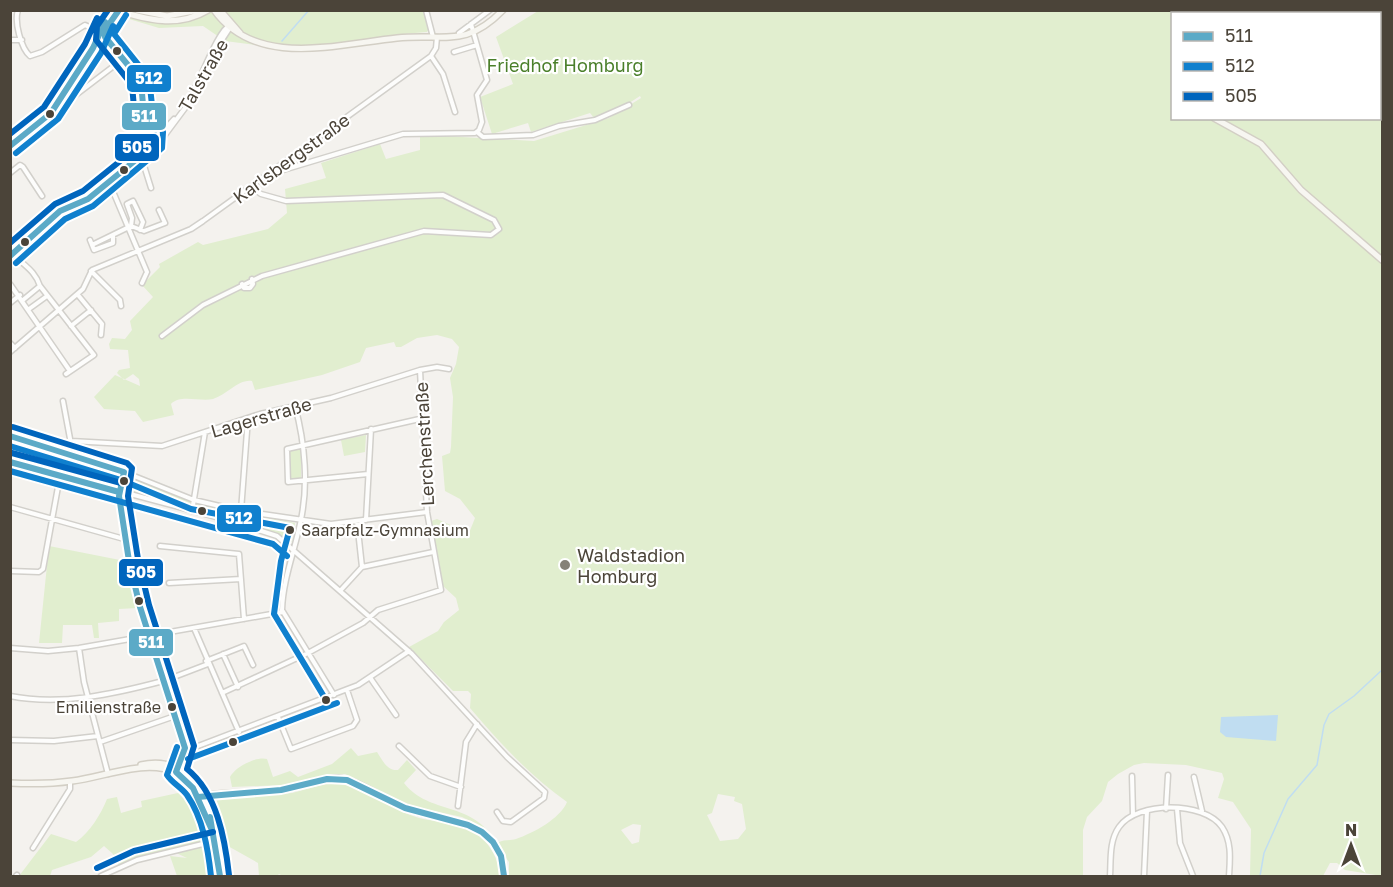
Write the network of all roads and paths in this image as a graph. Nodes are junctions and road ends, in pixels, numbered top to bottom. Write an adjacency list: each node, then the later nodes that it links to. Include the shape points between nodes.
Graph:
1 (18, 10): 20 (street, via 16,20)
2 (105, 10): 12 (street)
3 (137, 10): 4 (main road, via 167,16)
4 (198, 10)
5 (208, 10): 10 (main road, via 189,19 166,22)
6 (214, 10): 11 (main road)
7 (426, 10): 18 (street)
8 (490, 10): 13 (street)
9 (503, 10): 16 (main road)
10 (117, 11): 12 (street); 17 (street)
11 (221, 15): 14 (main road)
12 (107, 18): 17 (street)
13 (471, 24): 15 (street); 16 (street)
14 (229, 27): 18 (main road, via 249,39 272,45 328,49 399,38); 31 (street, Talstraße, via 218,38 202,76 180,112 163,131); 33 (street, Talstraße, via 197,92)
15 (459, 33)
16 (474, 33): 18 (main road); 21 (street)
17 (101, 36): 20 (street, via 85,25 30,56); 24 (street); 26 (street)
18 (435, 37): 23 (street)
19 (10, 40): 20 (street)
20 (22, 40)
21 (477, 45): 22 (street); 32 (street, via 487,80 477,95 482,122)
22 (454, 52)
23 (431, 56): 27 (street, via 443,74); 37 (street, Karlsbergstraße)
24 (123, 59): 26 (street); 31 (street, via 141,81 143,113)
25 (629, 105): 32 (street, via 595,120 533,135 483,137)
26 (55, 108): 29 (street)
27 (454, 112)
28 (1218, 120): 48 (main road, via 1261,144 1301,190)
29 (44, 121): 30 (street); 34 (street)
30 (47, 130)
31 (152, 130): 33 (street)
32 (477, 132): 37 (street, via 403,134)
33 (154, 145): 35 (street, Talstraße)
34 (10, 146)
35 (141, 156): 38 (street, Talstraße); 40 (street)
36 (10, 173): 41 (street, via 20,165 23,167)
37 (269, 174): 39 (street, Karlsbergstraße)
38 (109, 182): 43 (street); 47 (street, Talstraße, via 82,203 60,211)
39 (251, 187): 46 (street, Karlsbergstraße, via 191,229); 65 (street, via 286,201 443,195 494,220 499,229 491,235 424,231 252,279 250,288 242,284 194,310)
40 (151, 188)
41 (42, 196)
42 (159, 210): 44 (street, via 165,223)
43 (129, 227): 44 (street); 44 (street, via 132,218 127,204 138,202 143,222); 45 (street, via 113,235 113,243 94,250); 46 (street)
44 (140, 230)
45 (91, 242)
46 (137, 251): 49 (street, Karlsbergstraße); 50 (street, via 147,272)
47 (12, 255): 52 (street, via 27,264)
48 (1383, 260)
49 (91, 271): 54 (street); 58 (street, via 120,300)
50 (142, 283)
51 (10, 284): 53 (street)
52 (40, 286): 55 (street); 56 (street)
53 (20, 295): 56 (street); 57 (street)
54 (78, 295): 60 (street); 61 (street)
55 (47, 296): 59 (street); 60 (street)
56 (23, 300): 59 (street)
57 (10, 303)
58 (121, 306)
59 (29, 309): 62 (street)
60 (59, 310): 62 (street); 63 (street)
61 (90, 310): 63 (street); 64 (street, via 102,325)
62 (40, 326): 63 (street, via 68,372 94,355); 67 (street)
63 (71, 326)
64 (101, 335)
65 (162, 336)
66 (10, 343): 67 (street)
67 (15, 348): 68 (street)
68 (10, 352)
69 (449, 369): 70 (street, Lagerstraße)
70 (420, 370): 72 (street, Lagerstraße); 74 (street, Lerchenstraße)
71 (63, 401): 78 (street)
72 (295, 406): 73 (street, Lagerstraße); 79 (street)
73 (248, 418): 76 (street, Lagerstraße); 90 (street)
74 (423, 418): 75 (street); 91 (street, Lerchenstraße)
75 (371, 429): 79 (street); 83 (street)
76 (205, 432): 78 (street, Lagerstraße, via 159,447); 87 (street)
77 (10, 436): 80 (street)
78 (71, 441): 80 (street)
79 (304, 444): 85 (street); 85 (street, via 287,449 286,479)
80 (68, 453): 82 (street); 84 (street)
81 (10, 462): 84 (street)
82 (124, 472): 86 (street); 87 (street)
83 (368, 474): 85 (street); 93 (street)
84 (60, 476): 86 (street); 92 (street)
85 (304, 481): 94 (street)
86 (119, 492): 89 (street); 97 (street)
87 (195, 500): 89 (street); 90 (street)
88 (10, 507): 92 (street)
89 (192, 511): 96 (street)
90 (241, 511): 94 (street); 96 (street)
91 (427, 512): 93 (street); 100 (street, Lerchenstraße)
92 (52, 519): 97 (street); 102 (street, via 43,569)
93 (366, 520): 95 (street)
94 (301, 521): 95 (street); 99 (street)
95 (357, 521): 101 (street)
96 (240, 524): 99 (street, via 274,535)
97 (124, 539): 110 (street)
98 (160, 546): 103 (street, via 236,552)
99 (293, 549): 105 (street); 106 (street)
100 (433, 552): 101 (street); 107 (street, Lerchenstraße, via 441,590)
101 (362, 567): 105 (street)
102 (10, 571)
103 (241, 579): 104 (street); 108 (street)
104 (169, 583)
105 (340, 591): 107 (street)
106 (283, 612): 108 (street); 114 (street)
107 (370, 616): 113 (street); 114 (street)
108 (244, 619): 109 (street)
109 (194, 628): 110 (street); 116 (street)
110 (149, 636): 112 (street); 120 (street)
111 (10, 648): 112 (street)
112 (79, 648): 126 (street)
113 (409, 651): 119 (street); 130 (street)
114 (308, 653): 121 (street); 124 (street)
115 (223, 654): 116 (street); 117 (street, via 244,646); 121 (street)
116 (207, 662): 118 (street); 123 (street)
117 (253, 665)
118 (174, 677)
119 (371, 679): 122 (street); 127 (street)
120 (163, 681): 126 (street); 128 (street)
121 (238, 687): 123 (street)
122 (347, 690): 124 (street); 129 (street, via 356,724 291,749)
123 (222, 693): 131 (street)
124 (334, 695): 129 (street)
125 (10, 696): 126 (street, via 44,700)
126 (88, 697): 132 (street)
127 (396, 715)
128 (175, 716): 134 (street); 136 (street)
129 (278, 717): 131 (street)
130 (477, 724): 144 (street, via 467,737); 151 (street, via 519,770 546,792 544,798 511,822 503,821)
131 (239, 732): 136 (street)
132 (98, 736): 133 (street); 134 (street)
133 (10, 740)
134 (100, 742): 138 (street)
135 (399, 746): 144 (street, via 430,776)
136 (185, 751): 137 (street)
137 (177, 770): 138 (main road, via 154,762); 145 (main road, via 193,780)
138 (108, 775): 142 (main road)
139 (1168, 775): 147 (street)
140 (1132, 776): 152 (street)
141 (1194, 777): 150 (street)
142 (70, 782): 143 (main road); 154 (street, via 70,789)
143 (10, 783)
144 (461, 787): 146 (street)
145 (201, 797): 153 (street); 157 (main road, via 283,790 328,778 343,780 412,810 474,827 493,846)
146 (459, 806)
147 (1166, 809): 148 (street); 149 (street)
148 (1177, 809): 150 (street); 160 (street, via 1180,843)
149 (1147, 811): 152 (street); 159 (street)
150 (1202, 811): 161 (street, via 1217,821 1228,840)
151 (497, 812)
152 (1133, 815): 158 (street, via 1122,823 1114,837)
153 (215, 841): 155 (street, via 137,860); 156 (street)
154 (33, 848)
155 (101, 876)
156 (220, 876)
157 (504, 876)
158 (1110, 876)
159 (1144, 876)
160 (1193, 876)
161 (1229, 876)

